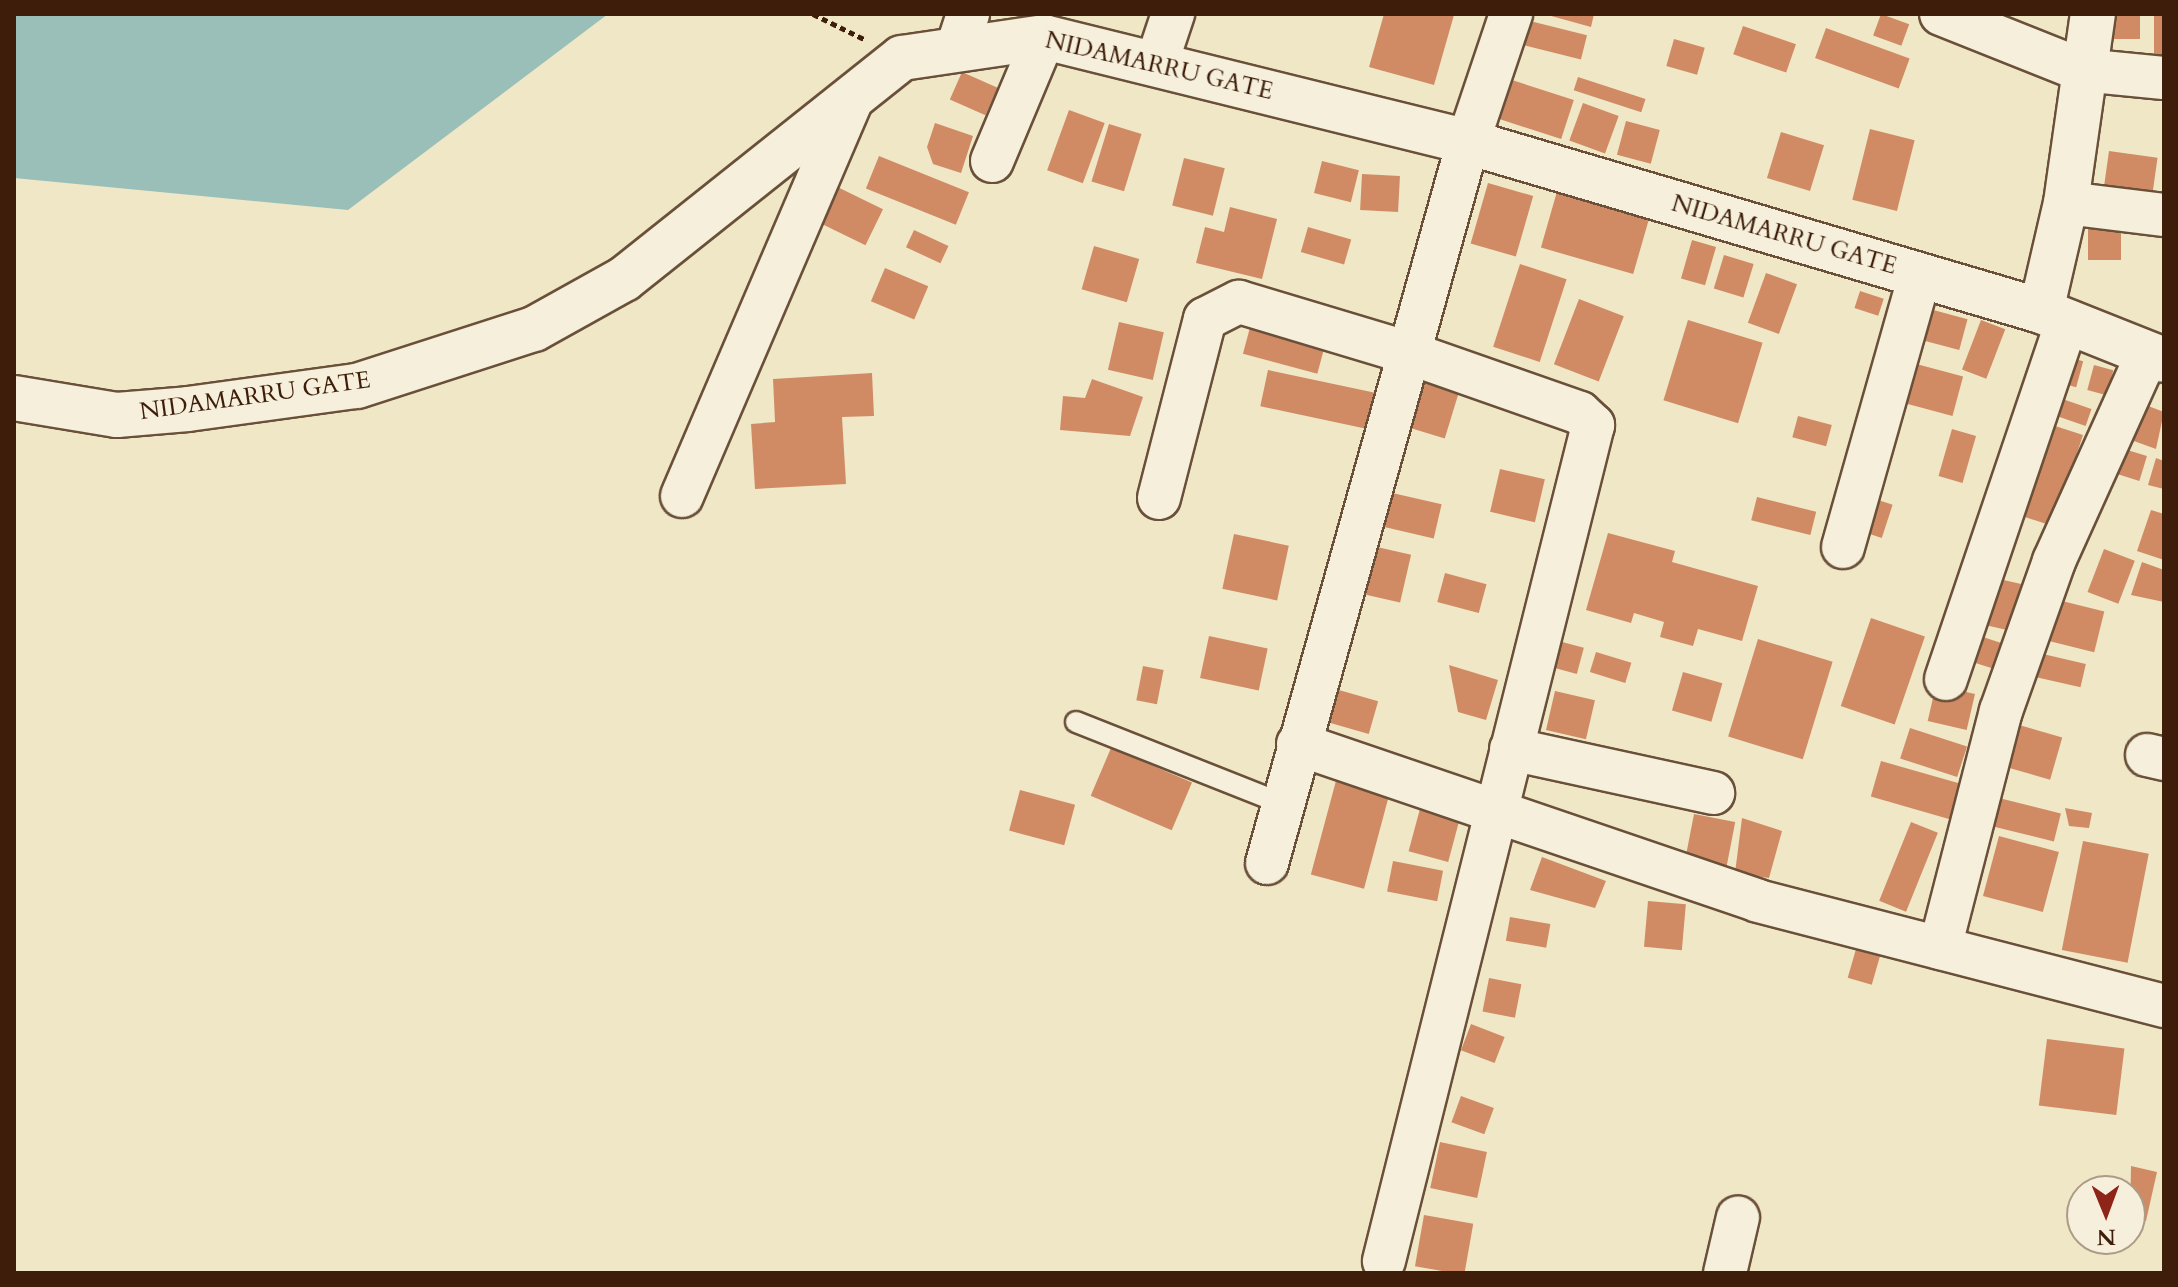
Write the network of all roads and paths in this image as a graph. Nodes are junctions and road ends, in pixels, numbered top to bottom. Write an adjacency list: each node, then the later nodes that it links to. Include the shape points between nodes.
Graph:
1 (813, 14): 8 (path)
2 (1173, 14): 9 (street)
3 (1511, 14): 13 (street)
4 (1941, 14): 10 (street)
5 (2093, 14): 10 (main road)
6 (963, 30): 7 (main road, NIDAMARRU GATE); 8 (main road, NIDAMARRU GATE)
7 (1044, 37): 9 (main road, NIDAMARRU GATE); 14 (street)
8 (902, 58): 12 (main road, NIDAMARRU GATE)
9 (1157, 62): 13 (main road, NIDAMARRU GATE)
10 (2082, 70): 11 (street); 15 (main road)
11 (2164, 78)
12 (852, 100): 21 (main road, NIDAMARRU GATE, via 624,279 534,329 357,386 203,407 117,415); 22 (street)
13 (1468, 142): 17 (main road, NIDAMARRU GATE); 19 (street)
14 (992, 161)
15 (2066, 203): 16 (street); 18 (main road)
16 (2164, 215)
17 (1920, 275): 18 (main road, NIDAMARRU GATE); 24 (street)
18 (2054, 316): 20 (main road, NIDAMARRU GATE); 25 (street)
19 (1409, 353): 23 (street, via 1239,302 1219,306 1205,319); 27 (street); 28 (street, via 1580,413 1593,425)
20 (2156, 356): 33 (street, via 2043,591 2001,711)
21 (14, 398)
22 (682, 496)
23 (1159, 498)
24 (1843, 547)
25 (1946, 679)
26 (1076, 722): 30 (lane)
27 (1298, 744): 30 (street); 31 (street)
28 (1511, 749): 29 (street); 31 (street)
29 (1713, 793)
30 (1283, 804): 32 (street)
31 (1493, 815): 33 (street, via 1758,901); 36 (street)
32 (1267, 863)
33 (1940, 948): 34 (street)
34 (2164, 1006)
35 (1738, 1217): 37 (street)
36 (1384, 1261)
37 (1725, 1273)

